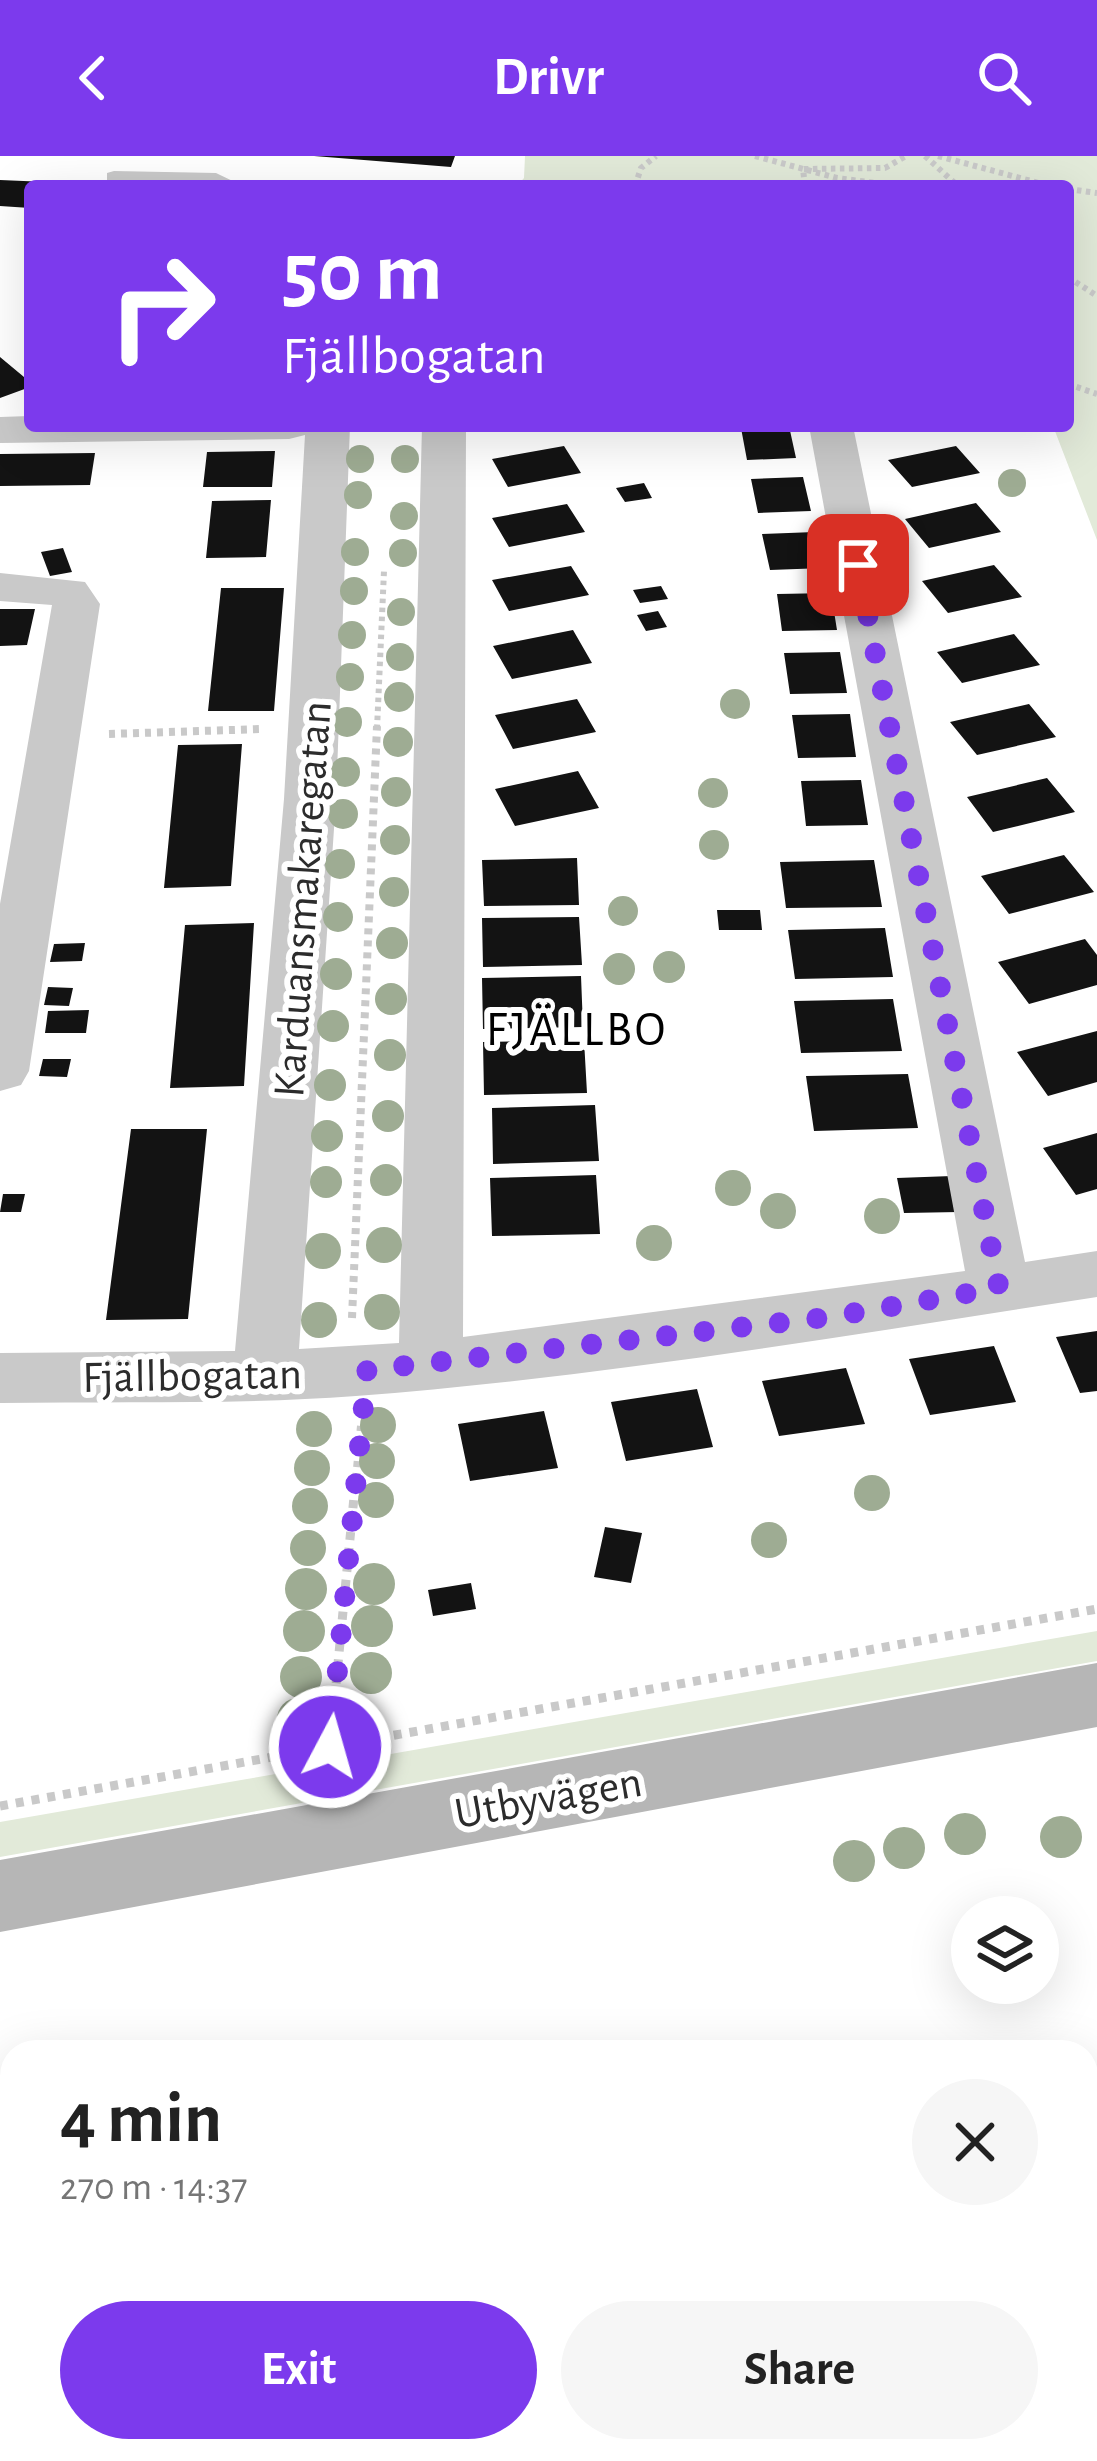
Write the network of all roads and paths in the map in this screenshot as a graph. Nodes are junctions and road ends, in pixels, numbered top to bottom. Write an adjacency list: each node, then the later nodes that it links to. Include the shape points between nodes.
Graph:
1 (656, 156): 9 (path)
2 (755, 156): 6 (path)
3 (906, 156): 6 (path, via 884,168)
4 (925, 156): 12 (path)
5 (938, 156): 13 (path)
6 (803, 169): 10 (path); 11 (path)
7 (114, 177): 8 (lane)
8 (219, 180)
9 (636, 180)
10 (805, 180)
11 (864, 180)
12 (951, 180)
13 (1028, 180)
14 (328, 432): 19 (street, Karduansmakaregatan)
15 (444, 432): 24 (street)
16 (832, 432): 23 (street)
17 (384, 568): 25 (path)
18 (0, 587): 20 (street, via 68,592 76,604)
19 (314, 727): 20 (path); 26 (street, Karduansmakaregatan)
20 (56, 735): 21 (street)
21 (0, 1071)
22 (1097, 1274): 23 (street, Fjällbogatan)
23 (999, 1288): 24 (street, Fjällbogatan, via 830,1317)
24 (431, 1365): 25 (street, Fjällbogatan)
25 (358, 1371): 26 (street, Fjällbogatan); 30 (path)
26 (266, 1372): 27 (street, Fjällbogatan)
27 (0, 1378)
28 (1097, 1609): 30 (path)
29 (1097, 1695): 32 (street, Utbyvägen)
30 (330, 1747): 31 (path)
31 (0, 1806)
32 (0, 1896)

